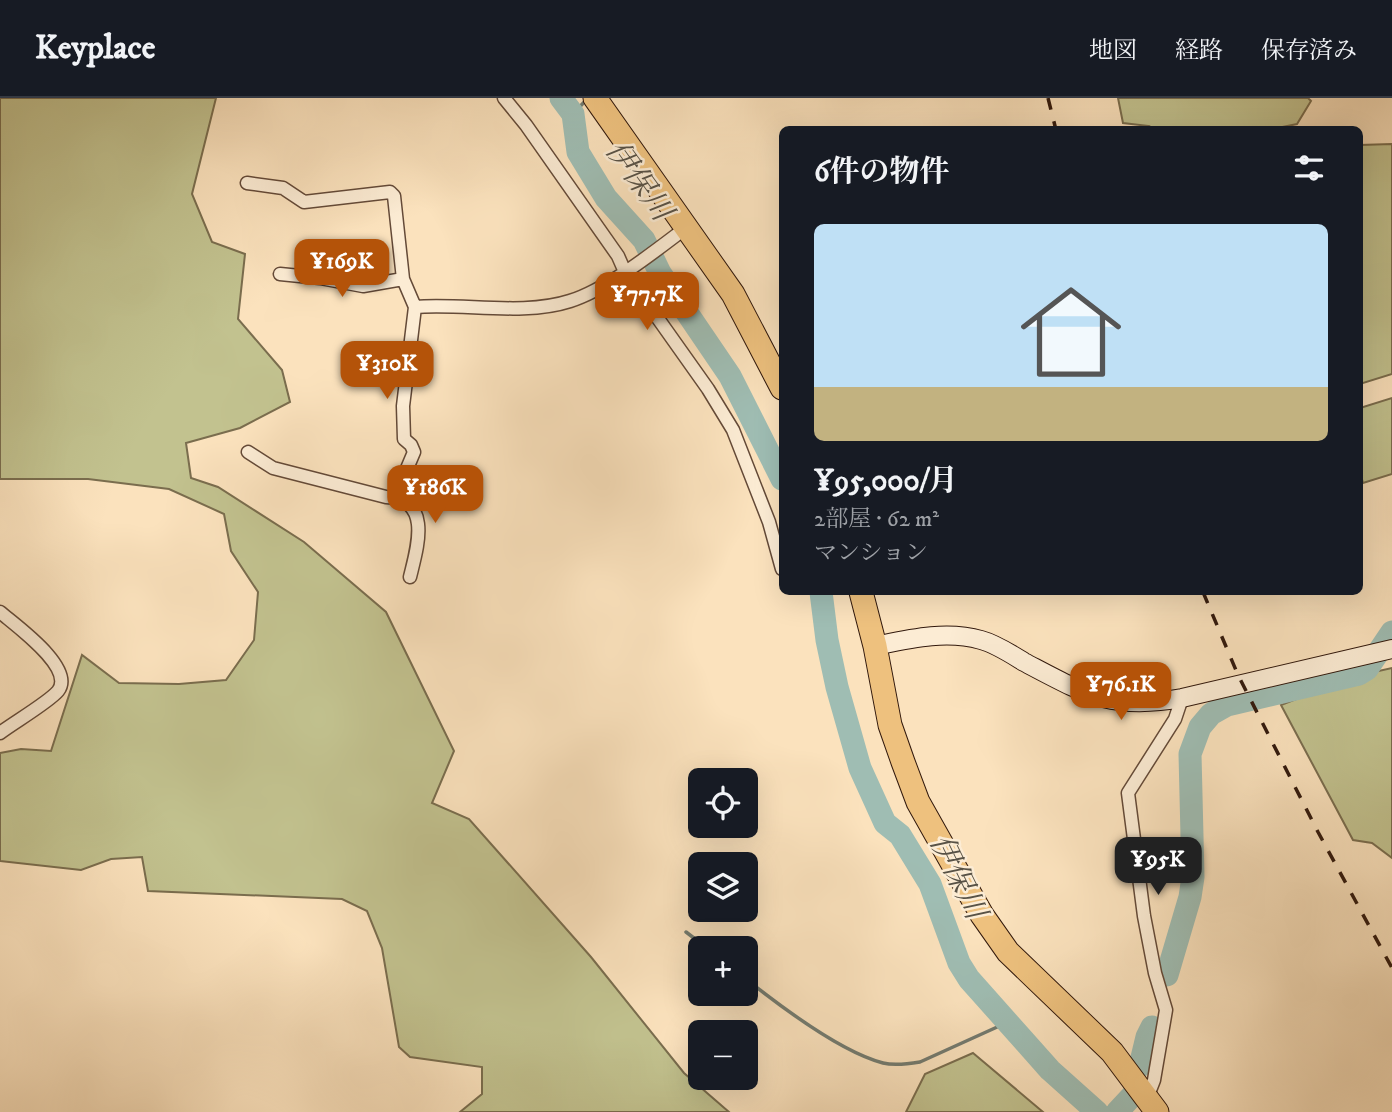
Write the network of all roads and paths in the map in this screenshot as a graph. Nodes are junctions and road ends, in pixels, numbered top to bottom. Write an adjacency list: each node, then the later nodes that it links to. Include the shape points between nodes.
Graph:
1 (504, 98): 5 (street)
2 (604, 101): 4 (highway)
3 (247, 183): 7 (street, via 283,188 304,202 392,193)
4 (687, 227): 5 (street); 9 (highway, via 733,294)
5 (628, 270): 8 (street, via 568,302 515,308); 12 (street, via 733,430)
6 (280, 274): 7 (street, via 363,285)
7 (403, 279): 8 (street)
8 (415, 307): 11 (street, via 403,405 404,439 414,452)
9 (779, 382)
10 (248, 452): 11 (street, via 273,468)
11 (395, 497): 13 (street, via 407,504 418,522)
12 (779, 558)
13 (410, 577)
14 (862, 595): 16 (highway)
15 (0, 612): 19 (street, via 41,647 61,673 62,682 60,690)
16 (875, 646): 18 (street, via 949,635 982,640 1080,691 1107,700 1155,703); 20 (highway, via 890,725 918,802 982,915 1008,952 1112,1052)
17 (1392, 649): 18 (street)
18 (1182, 698): 20 (street, via 1175,719 1128,793 1144,916 1166,1010)
19 (0, 733)
20 (1152, 1105)

